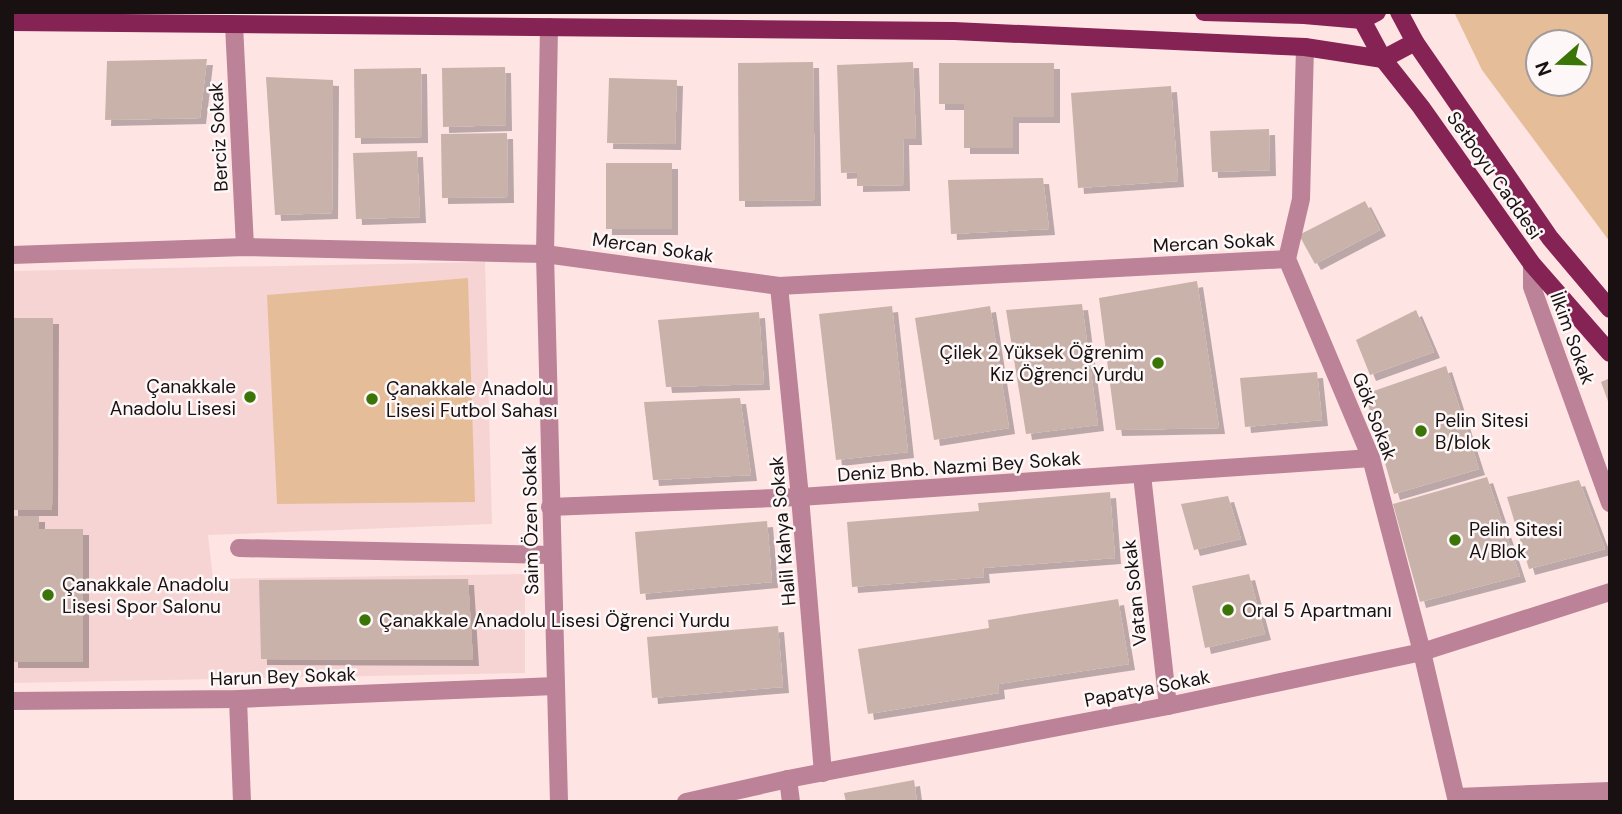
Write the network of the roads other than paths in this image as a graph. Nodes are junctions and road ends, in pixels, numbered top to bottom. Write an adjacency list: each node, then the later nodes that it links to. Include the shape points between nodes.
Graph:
1 (1204, 12): 3 (main road)
2 (1399, 12): 7 (main road, Setboyu Caddesi)
3 (1366, 15): 9 (main road, Setboyu Caddesi)
4 (12, 22): 5 (main road)
5 (233, 25): 6 (main road); 10 (street, Berciz Sokak)
6 (549, 27): 8 (main road, via 954,31); 11 (street, Saim Özen Sokak)
7 (1415, 41): 9 (main road); 16 (main road, Setboyu Caddesi, via 1550,238)
8 (1305, 47): 9 (main road); 13 (street, via 1301,198)
9 (1383, 59): 14 (main road, Setboyu Caddesi)
10 (245, 247): 11 (street, Mercan Sokak); 12 (street, Mercan Sokak)
11 (545, 254): 15 (street, Mercan Sokak); 22 (street, Saim Özen Sokak)
12 (12, 255)
13 (1287, 259): 15 (street, Mercan Sokak); 18 (street, Gök Sokak)
14 (1532, 264): 17 (main road, Setboyu Caddesi); 21 (street, İlkim Sokak, via 1532,287)
15 (779, 286): 20 (street, Halil Kahya Sokak)
16 (1610, 309)
17 (1610, 353)
18 (1371, 458): 19 (street, Deniz Bnb. Nazmi Bey Sokak); 26 (street, Gök Sokak)
19 (1142, 475): 20 (street, Deniz Bnb. Nazmi Bey Sokak); 30 (street, Vatan Sokak)
20 (800, 497): 22 (street, Deniz Bnb. Nazmi Bey Sokak); 31 (street, Halil Kahya Sokak)
21 (1610, 503)
22 (550, 508): 24 (street, Saim Özen Sokak)
23 (239, 548): 24 (street)
24 (551, 555): 27 (street, Saim Özen Sokak)
25 (1610, 592): 26 (street, Papatya Sokak)
26 (1422, 652): 30 (street, Papatya Sokak); 34 (street, Gök Sokak)
27 (555, 686): 28 (street, Harun Bey Sokak); 36 (street, Saim Özen Sokak)
28 (238, 699): 29 (street, Harun Bey Sokak); 35 (street)
29 (12, 701)
30 (1168, 706): 31 (street, Papatya Sokak)
31 (823, 773): 32 (street, Papatya Sokak)
32 (788, 779): 37 (street, Papatya Sokak); 38 (street)
33 (1610, 791): 34 (street)
34 (1457, 799)
35 (242, 802)
36 (559, 802)
37 (686, 802)
38 (791, 802)

